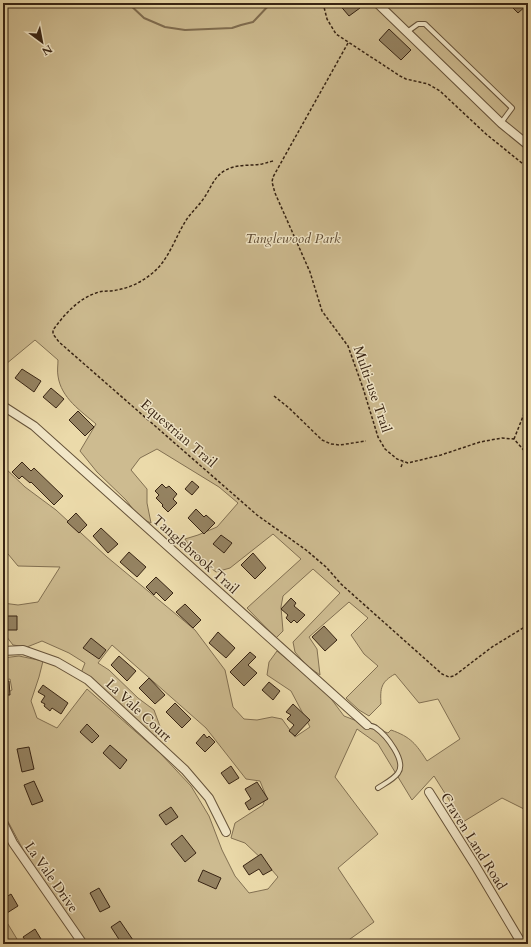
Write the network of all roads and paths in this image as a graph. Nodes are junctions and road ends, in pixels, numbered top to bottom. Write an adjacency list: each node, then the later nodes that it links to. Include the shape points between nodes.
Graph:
1 (323, 3): 4 (path, via 332,28)
2 (378, 3): 3 (street)
3 (407, 32): 5 (street); 5 (lane, via 418,24 425,24 442,40 512,108)
4 (348, 43): 8 (path, via 400,76 428,84 440,91 486,134); 15 (path, Multi-use Trail, via 272,182 310,272 322,311 348,346 378,437 385,449)
5 (501, 123): 6 (street)
6 (528, 145)
7 (273, 161): 17 (path, Equestrian Trail, via 221,172 191,213 160,267 133,286 95,293 77,304 60,321 53,334 59,342 257,515 326,567 341,584 442,674 454,676 492,647)
8 (528, 168)
9 (274, 396): 13 (path, via 322,440 340,445)
10 (528, 404): 12 (path)
11 (3, 406): 19 (street, Tanglebrook Trail, via 34,426)
12 (514, 439): 14 (path); 15 (path, via 485,441 421,461)
13 (366, 441)
14 (528, 455)
15 (403, 462): 16 (path)
16 (401, 467)
17 (528, 625)
18 (3, 651): 23 (street, La Vale Court, via 23,650 57,662 88,680 185,770 209,798)
19 (367, 725): 20 (lane, via 382,733 396,752 401,766 398,773)
20 (378, 788)
21 (429, 792): 25 (street, Craven Land Road)
22 (3, 823): 24 (street, La Vale Drive, via 13,843)
23 (226, 832)
24 (83, 944)
25 (522, 944)

